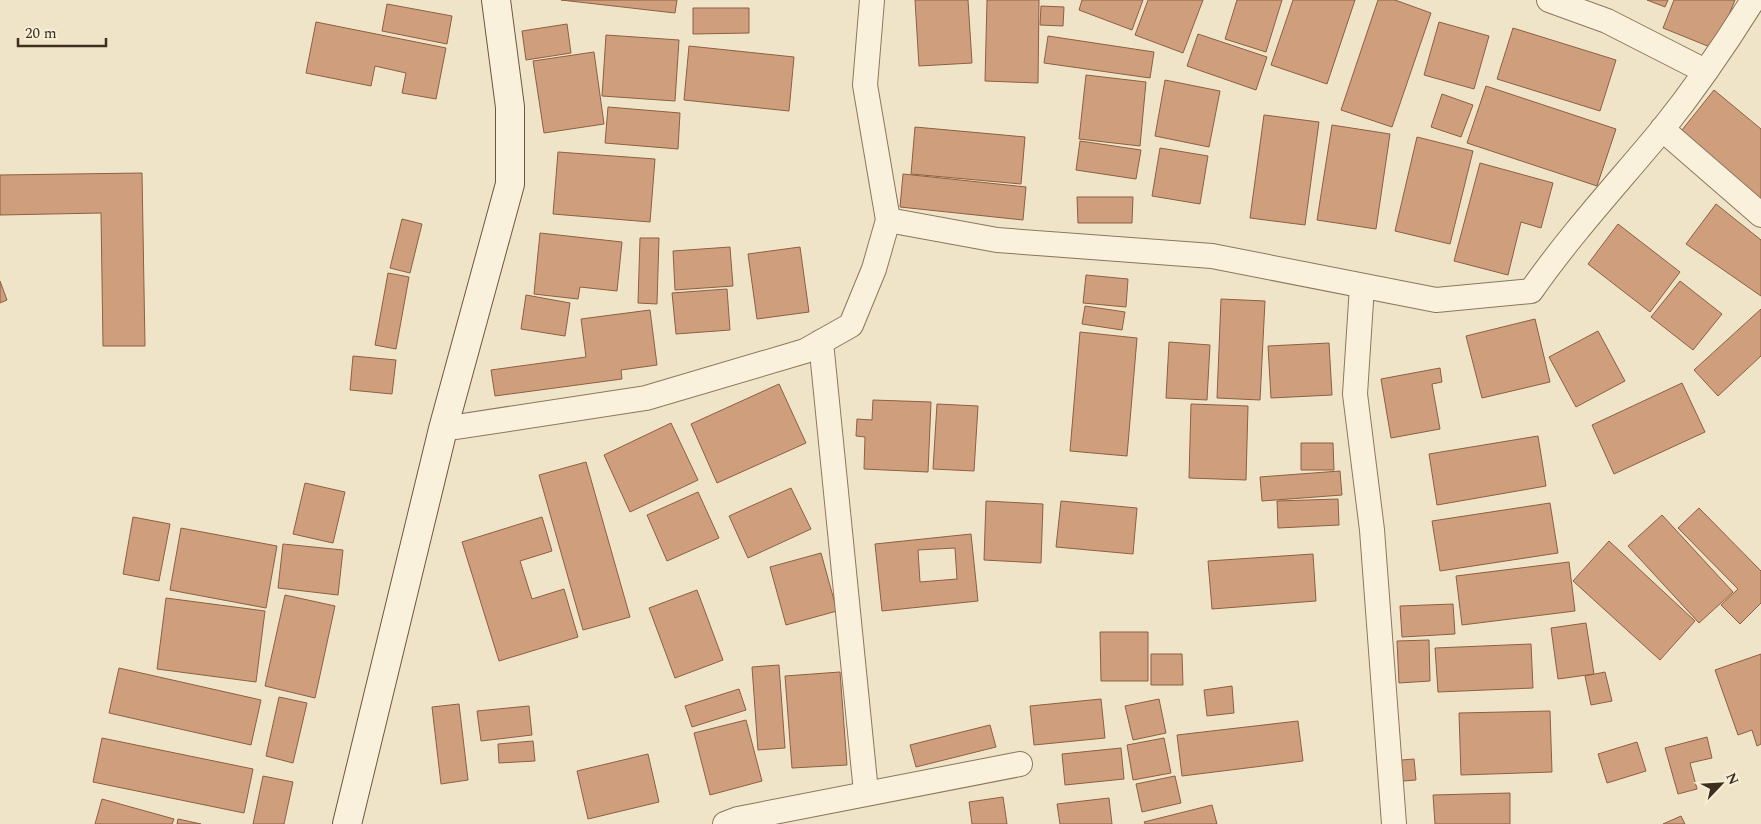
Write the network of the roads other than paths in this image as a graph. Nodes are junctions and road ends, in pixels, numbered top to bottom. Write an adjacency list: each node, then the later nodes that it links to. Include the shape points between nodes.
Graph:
1 (496, 0): 11 (street, via 510,107 510,184)
2 (872, 0): 8 (street, via 865,85)
3 (1548, 0): 5 (street, via 1607,21)
4 (1753, 0): 5 (street)
5 (1705, 71): 6 (street)
6 (1662, 129): 7 (street); 9 (street, via 1531,291 1436,300)
7 (1761, 215)
8 (888, 220): 9 (street, via 997,240 1212,256); 10 (street, via 874,268 851,325)
9 (1362, 286): 16 (street, via 1355,394 1372,530)
10 (821, 342): 11 (street, via 805,351 646,398); 13 (street)
11 (443, 429): 15 (street)
12 (1020, 764): 13 (street)
13 (866, 792): 14 (street)
14 (734, 822)
15 (347, 824)
16 (1394, 824)

